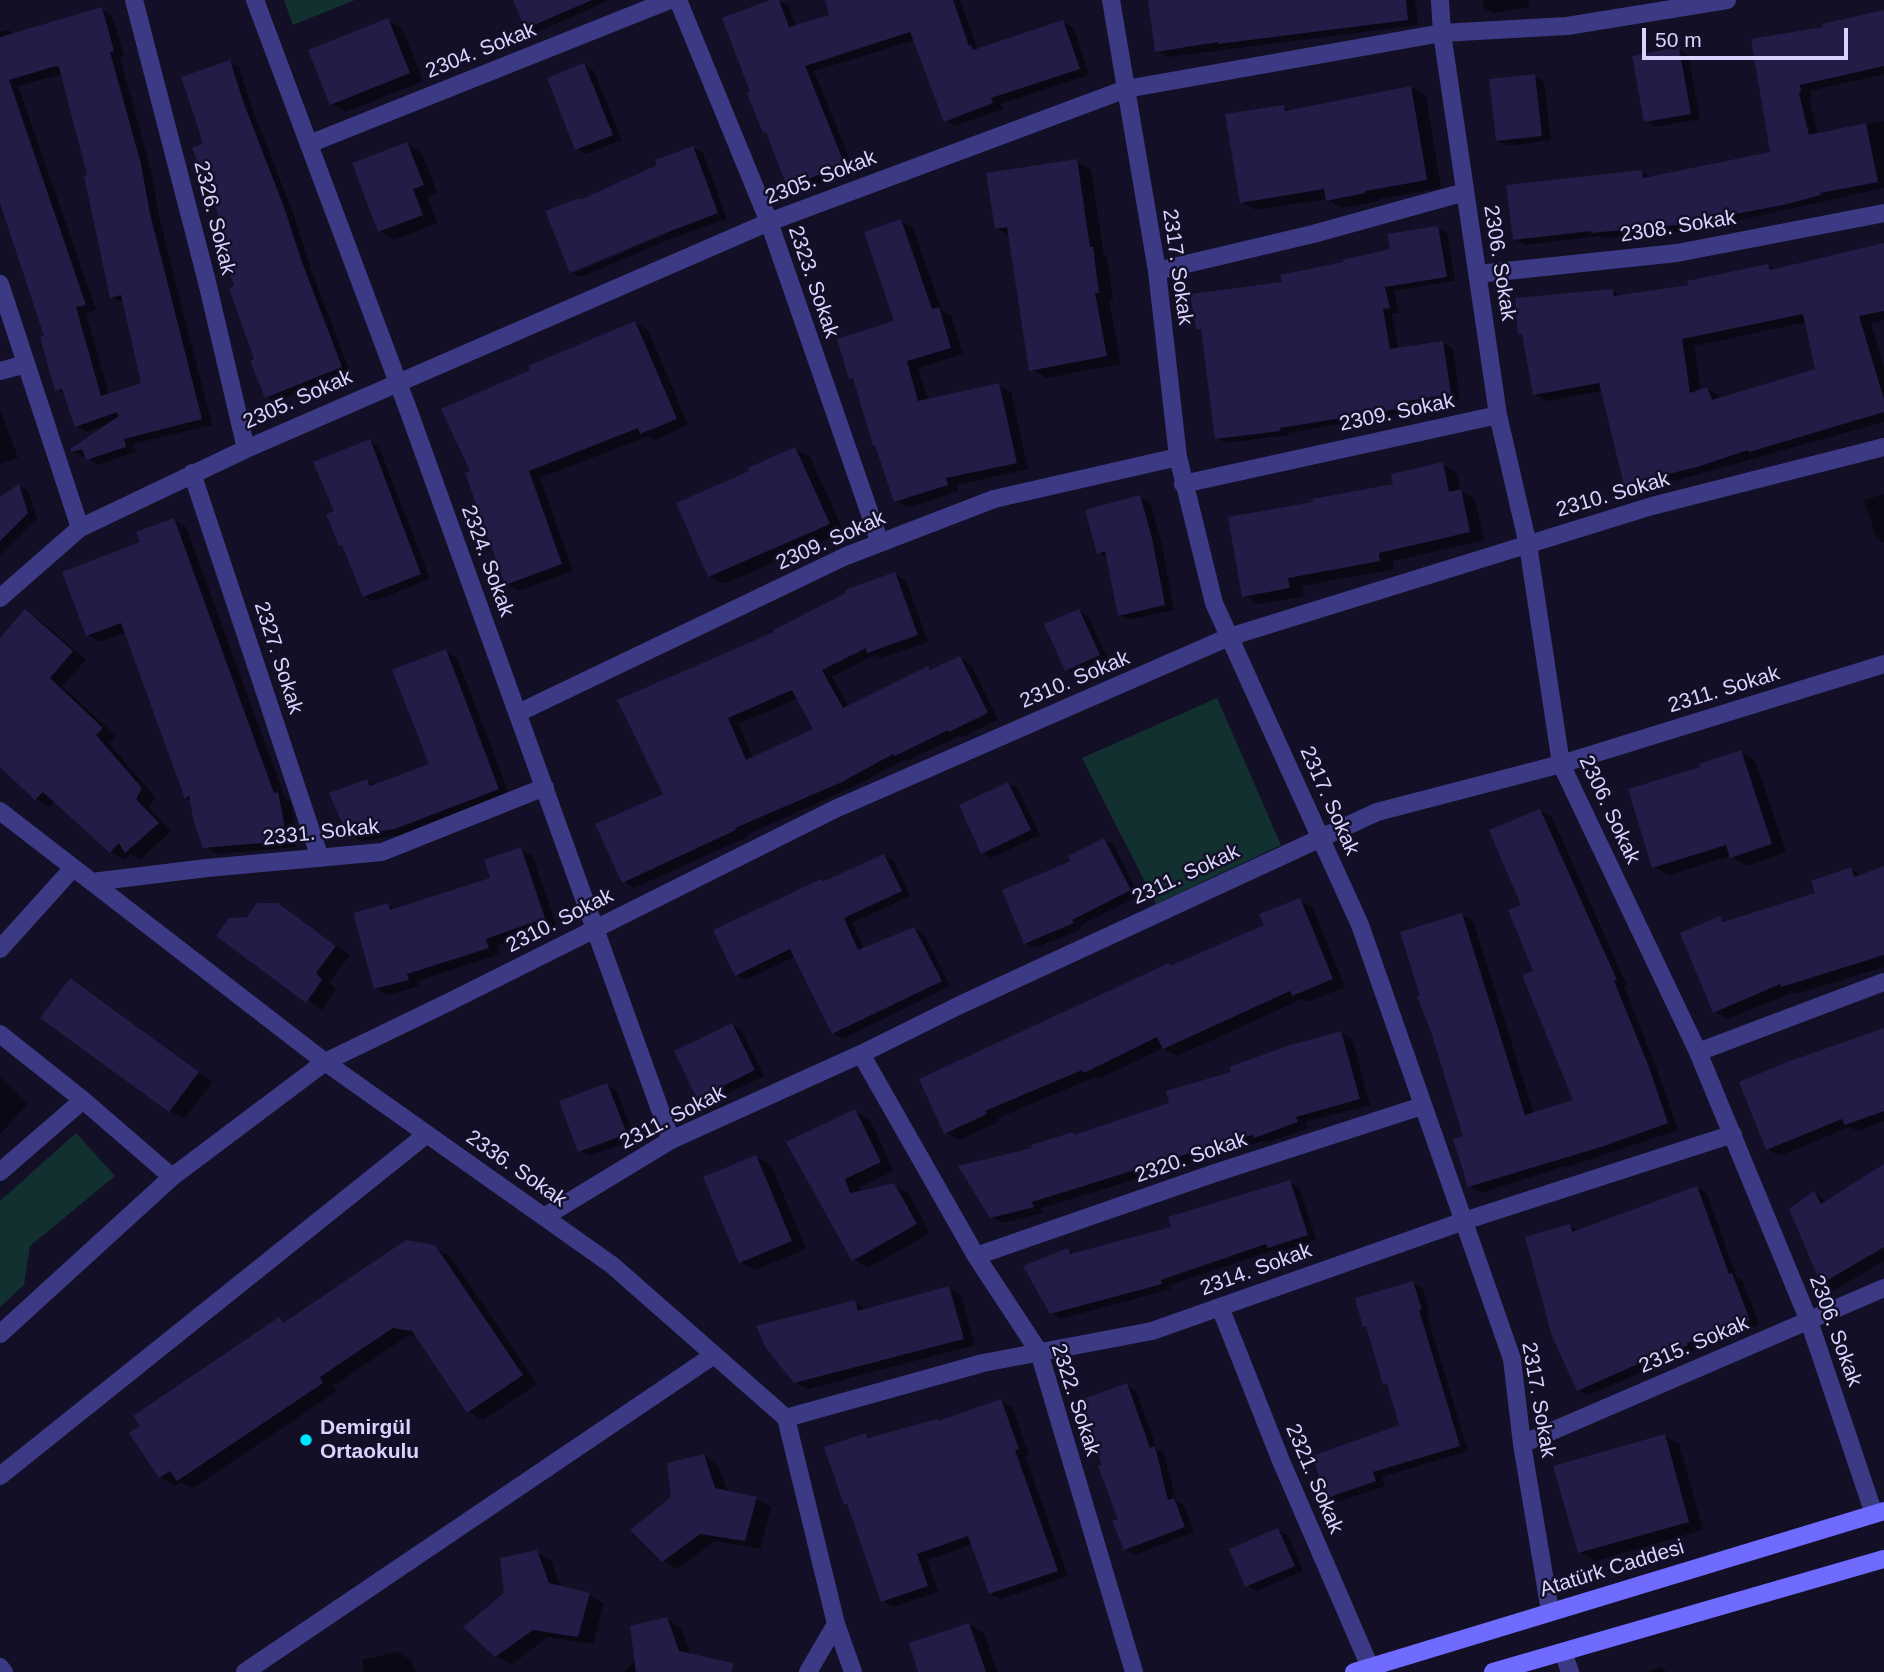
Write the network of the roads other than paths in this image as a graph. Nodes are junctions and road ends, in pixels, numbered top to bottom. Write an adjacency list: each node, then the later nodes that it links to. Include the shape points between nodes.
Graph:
1 (134, 0): 22 (street, 2326. Sokak)
2 (256, 0): 10 (street, 2324. Sokak)
3 (670, 0): 10 (street, 2304. Sokak)
4 (678, 0): 13 (street, 2323. Sokak)
5 (1111, 0): 9 (street, 2317. Sokak)
6 (1440, 0): 8 (street, 2306. Sokak)
7 (1727, 0): 8 (street, 2305. Sokak, via 1567,26)
8 (1441, 33): 9 (street, 2305. Sokak); 11 (street, 2306. Sokak)
9 (1126, 89): 13 (street, 2305. Sokak); 14 (street, 2317. Sokak)
10 (309, 144): 19 (street, 2324. Sokak)
11 (1465, 192): 14 (street); 15 (street, 2306. Sokak)
12 (1884, 212): 15 (street, 2308. Sokak, via 1677,253)
13 (769, 222): 19 (street, 2305. Sokak); 27 (street, 2323. Sokak)
14 (1157, 271): 23 (street, 2317. Sokak)
15 (1478, 274): 20 (street, 2306. Sokak)
16 (0, 284): 17 (street)
17 (26, 364): 18 (street); 26 (street)
18 (0, 371)
19 (398, 381): 22 (street, 2305. Sokak); 32 (street, 2324. Sokak)
20 (1498, 415): 25 (street, 2309. Sokak); 28 (street, 2306. Sokak)
21 (1884, 447): 28 (street, 2310. Sokak, via 1652,506)
22 (246, 449): 24 (street, 2305. Sokak)
23 (1178, 457): 25 (street, 2317. Sokak); 27 (street, 2309. Sokak, via 995,499)
24 (192, 473): 26 (street, 2305. Sokak); 37 (street, 2327. Sokak)
25 (1183, 484): 30 (street, 2317. Sokak, via 1214,603)
26 (80, 528): 29 (street, 2305. Sokak)
27 (880, 543): 32 (street, 2309. Sokak)
28 (1528, 545): 30 (street, 2310. Sokak); 33 (street, 2306. Sokak)
29 (0, 598)
30 (1229, 637): 36 (street, 2317. Sokak); 40 (street, 2310. Sokak, via 835,808)
31 (1884, 664): 33 (street, 2311. Sokak)
32 (518, 713): 34 (street, 2324. Sokak)
33 (1561, 764): 36 (street, 2311. Sokak, via 1377,812); 44 (street, 2306. Sokak)
34 (545, 787): 37 (street, 2331. Sokak, via 382,852); 40 (street, 2324. Sokak)
35 (0, 811): 38 (street, 2336. Sokak)
36 (1320, 838): 45 (street, 2311. Sokak); 48 (street, 2317. Sokak, via 1360,925)
37 (320, 858): 39 (street, 2331. Sokak)
38 (73, 868): 39 (street, 2336. Sokak); 41 (street)
39 (92, 882): 46 (street, 2336. Sokak)
40 (596, 929): 46 (street, 2310. Sokak); 51 (street, 2324. Sokak)
41 (0, 949)
42 (1884, 982): 44 (street)
43 (0, 1034): 47 (street)
44 (1698, 1052): 50 (street, 2306. Sokak)
45 (860, 1054): 51 (street, 2311. Sokak); 56 (street, 2322. Sokak)
46 (325, 1062): 49 (street, 2336. Sokak); 53 (street, 2310. Sokak)
47 (83, 1100): 52 (street); 53 (street)
48 (1422, 1106): 55 (street, 2317. Sokak); 56 (street, 2320. Sokak)
49 (427, 1134): 54 (street, 2336. Sokak); 65 (street)
50 (1732, 1134): 55 (street, 2314. Sokak); 59 (street, 2306. Sokak)
51 (671, 1140): 54 (street, 2311. Sokak)
52 (0, 1172)
53 (172, 1177): 60 (street, 2310. Sokak)
54 (544, 1217): 62 (street, 2336. Sokak, via 612,1265)
55 (1464, 1221): 58 (street, 2314. Sokak); 64 (street, 2317. Sokak, via 1512,1359)
56 (976, 1256): 61 (street, 2322. Sokak)
57 (1884, 1288): 59 (street, 2315. Sokak)
58 (1220, 1307): 61 (street, 2314. Sokak, via 1152,1331); 72 (street, 2321. Sokak)
59 (1810, 1321): 64 (street, 2315. Sokak); 66 (street, 2306. Sokak)
60 (0, 1334)
61 (1039, 1352): 63 (street, 2314. Sokak); 77 (street, 2322. Sokak)
62 (714, 1355): 63 (street, 2336. Sokak); 74 (street)
63 (786, 1418): 69 (street)
64 (1522, 1444): 68 (street, 2317. Sokak)
65 (0, 1476)
66 (1879, 1512): 68 (main road, Atatürk Caddesi)
67 (1884, 1559): 70 (main road)
68 (1550, 1611): 72 (main road, Atatürk Caddesi)
69 (836, 1624): 75 (street); 76 (street)
70 (1563, 1652): 78 (main road); 79 (street)
71 (0, 1667): 73 (street)
72 (1362, 1670)
73 (4, 1672)
74 (246, 1672)
75 (808, 1672)
76 (853, 1672)
77 (1134, 1672)
78 (1493, 1672)
79 (1570, 1672)

